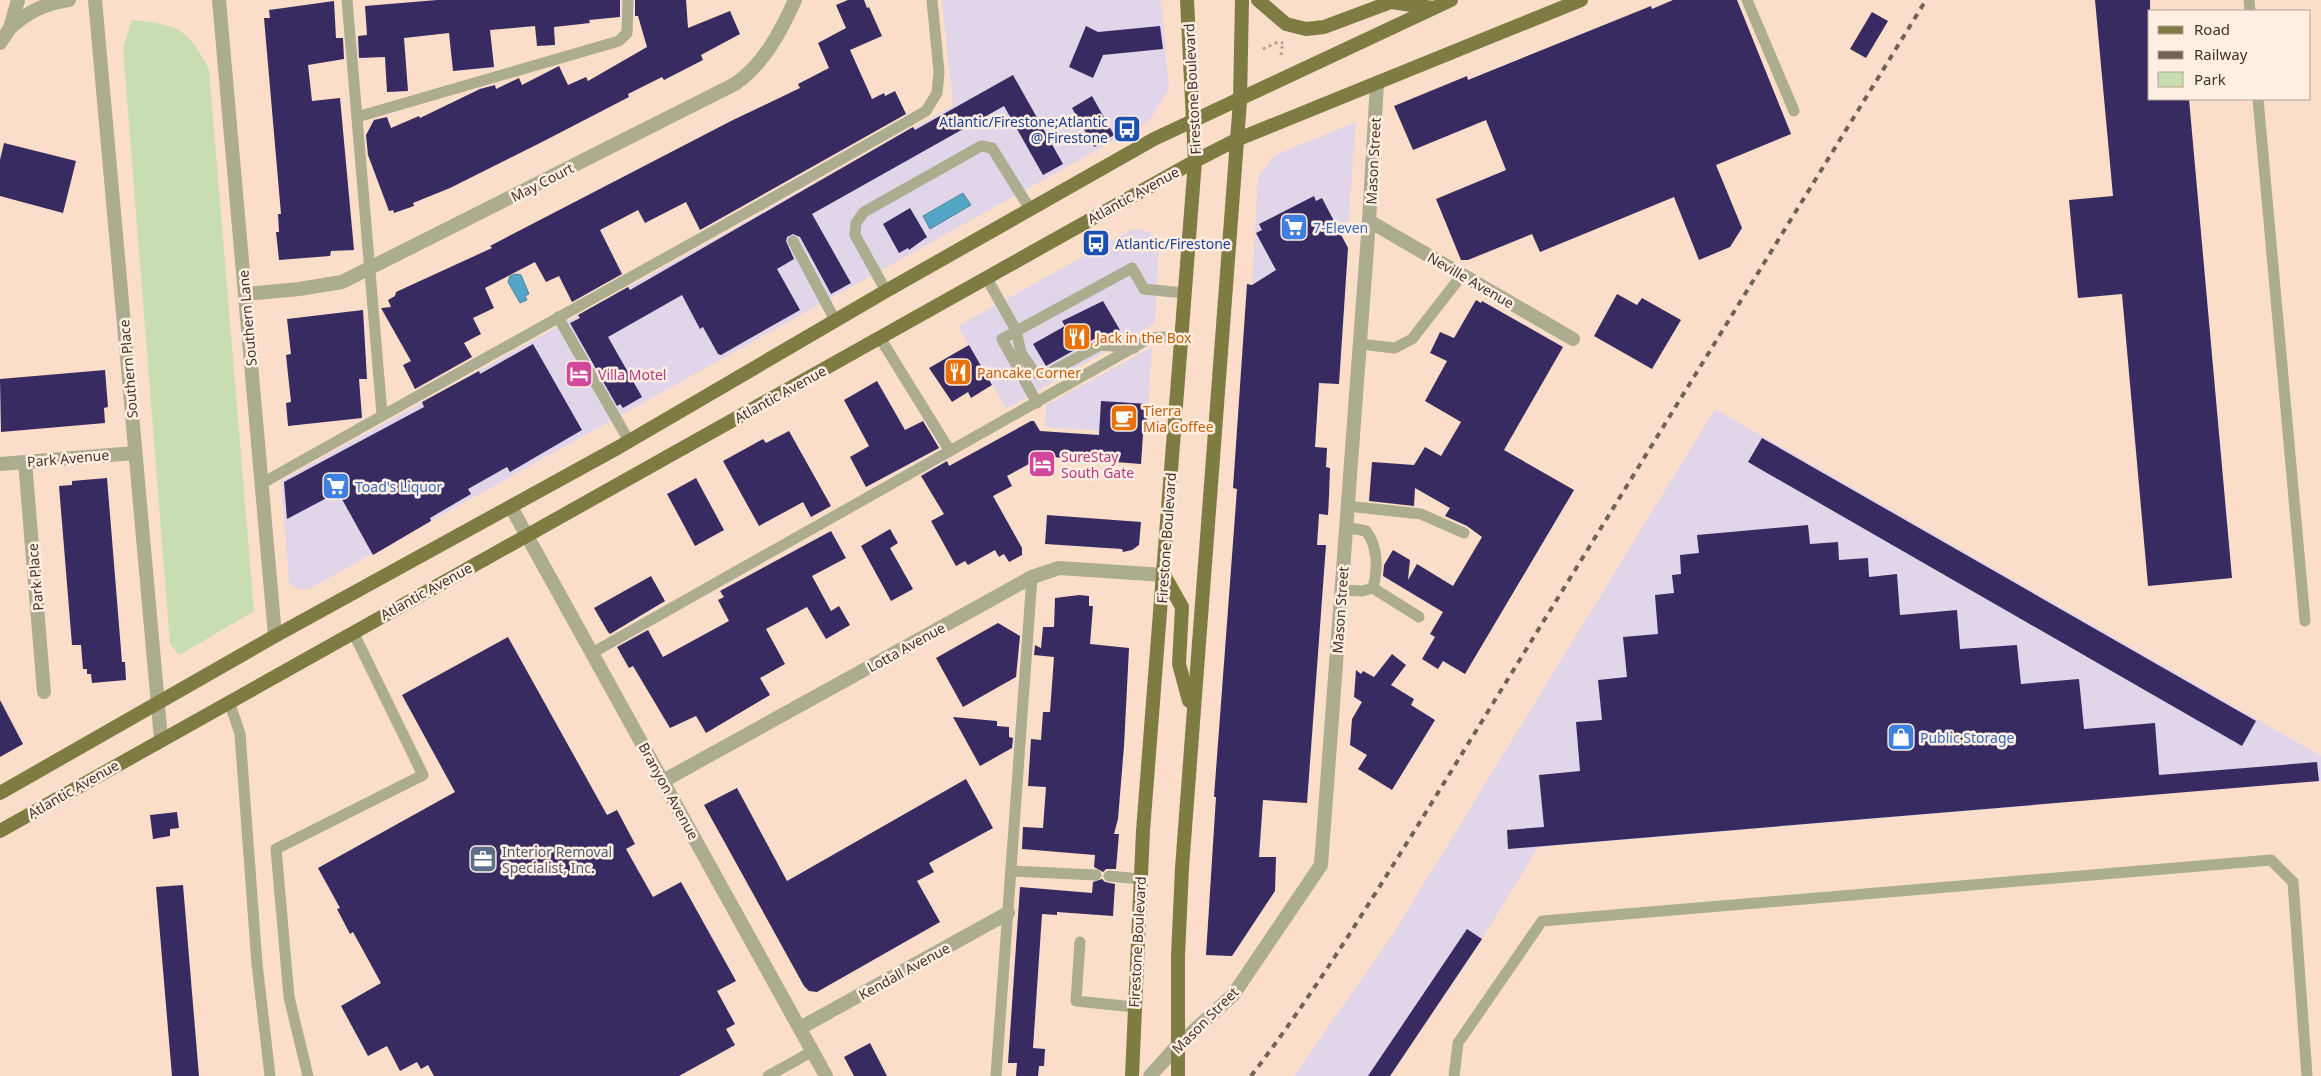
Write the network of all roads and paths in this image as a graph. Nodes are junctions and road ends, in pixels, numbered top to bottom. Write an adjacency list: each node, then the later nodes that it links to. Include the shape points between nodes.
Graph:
1 (18, 0): 16 (street)
2 (69, 0): 16 (street, via 43,5)
3 (95, 0): 51 (street, Southern Place)
4 (219, 0): 38 (street, Southern Lane)
5 (347, 0): 26 (lane)
6 (628, 0): 26 (lane, via 627,33 619,41)
7 (795, 0): 33 (street, May Court, via 767,52 735,84)
8 (932, 0): 39 (lane, via 939,72 937,93 926,110)
9 (1187, 0): 27 (main road, Firestone Boulevard)
10 (1242, 0): 24 (main road)
11 (1258, 0): 15 (main road, via 1286,24 1306,29 1324,27 1391,2)
12 (1451, 0): 15 (main road)
13 (1581, 0): 22 (main road, Atlantic Avenue)
14 (1747, 0): 25 (lane)
15 (1433, 8): 24 (main road)
16 (10, 28): 18 (street)
17 (1284, 37): 19 (path)
18 (0, 43)
19 (1283, 43): 20 (path); 21 (path)
20 (1263, 49)
21 (1282, 55)
22 (1377, 83): 28 (main road, Atlantic Avenue); 31 (street, Mason Street)
23 (2258, 100): 65 (lane)
24 (1240, 101): 27 (main road); 28 (main road)
25 (1794, 111)
26 (357, 117): 33 (lane)
27 (1194, 120): 29 (main road, Firestone Boulevard); 30 (main road)
28 (1236, 140): 29 (main road, Atlantic Avenue); 72 (main road)
29 (1195, 160): 35 (main road, Atlantic Avenue); 37 (main road, Firestone Boulevard)
30 (1030, 209): 36 (main road); 36 (lane, via 992,148 980,146 864,212 856,223 855,235)
31 (1369, 221): 34 (street, Neville Avenue); 45 (street, Mason Street)
32 (794, 241): 40 (lane)
33 (371, 269): 38 (street, May Court, via 342,282); 48 (lane)
34 (1462, 275): 44 (street, Neville Avenue); 45 (lane, via 1412,339 1395,348)
35 (986, 277): 41 (lane); 43 (main road, Atlantic Avenue)
36 (886, 291): 40 (main road)
37 (1184, 293): 41 (lane, via 1144,289 1132,268); 42 (main road, Firestone Boulevard)
38 (245, 294): 54 (street, Southern Lane)
39 (558, 317): 48 (lane); 49 (lane)
40 (836, 322): 49 (main road)
41 (1016, 330): 46 (lane, via 1021,353 1031,369 1040,374 1049,373 1100,345); 47 (lane, via 1002,338)
42 (1181, 336): 46 (lane, via 1150,338); 60 (main road, Firestone Boulevard)
43 (880, 338): 50 (lane); 59 (main road, Atlantic Avenue)
44 (1574, 339)
45 (1360, 344): 55 (street, Mason Street)
46 (1134, 348): 47 (lane)
47 (1037, 403): 50 (lane)
48 (382, 414): 54 (lane)
49 (629, 441): 56 (main road)
50 (950, 451): 68 (lane)
51 (136, 452): 52 (street, Park Avenue); 71 (street, Southern Place)
52 (26, 462): 53 (street, Park Avenue); 69 (street, Park Place)
53 (0, 464)
54 (261, 484): 67 (street, Southern Lane)
55 (1347, 506): 57 (street, Mason Street); 58 (lane, via 1421,514)
56 (511, 507): 59 (street, Branyon Avenue); 67 (main road)
57 (1346, 527): 62 (lane, via 1366,531 1371,538 1375,551); 63 (street, Mason Street)
58 (1464, 533)
59 (526, 535): 66 (main road, Atlantic Avenue); 68 (street, Branyon Avenue)
60 (1164, 575): 61 (street, Lotta Avenue, via 1059,568); 72 (main road, via 1182,608 1179,664); 80 (main road, Firestone Boulevard)
61 (1032, 577): 74 (street, Lotta Avenue); 77 (lane)
62 (1373, 588): 63 (lane); 64 (lane)
63 (1341, 590): 85 (street, Mason Street, via 1321,865 1233,995)
64 (1419, 617)
65 (2305, 621)
66 (353, 632): 70 (main road, Atlantic Avenue); 88 (lane, via 423,775 276,849 289,997)
67 (275, 636): 71 (main road)
68 (592, 653): 74 (street, Branyon Avenue)
69 (44, 692)
70 (229, 701): 73 (main road, Atlantic Avenue); 87 (lane, via 240,734 257,964)
71 (158, 704): 73 (street, Southern Place); 75 (main road)
72 (1192, 712): 85 (main road, via 1181,888)
73 (161, 739): 76 (main road, Atlantic Avenue)
74 (663, 781): 84 (street, Branyon Avenue)
75 (0, 793)
76 (0, 831)
77 (1011, 871): 78 (lane); 81 (lane)
78 (1096, 875)
79 (1109, 876): 80 (lane)
80 (1140, 878): 83 (main road, Firestone Boulevard)
81 (1008, 913): 84 (street, Kendall Avenue); 91 (lane)
82 (1080, 942): 83 (lane, via 1076,1001)
83 (1134, 1007): 92 (main road, Firestone Boulevard)
84 (800, 1028): 86 (street, Branyon Avenue)
85 (1178, 1045): 93 (street, Mason Street); 94 (main road)
86 (812, 1051): 89 (lane); 90 (street, Branyon Avenue)
87 (270, 1076)
88 (308, 1076)
89 (768, 1076)
90 (826, 1076)
91 (996, 1076)
92 (1132, 1076)
93 (1150, 1076)
94 (1178, 1076)
95 (1454, 1076): 96 (lane, via 1458,1043 1542,921 2272,860 2293,882)
96 (2307, 1076)

